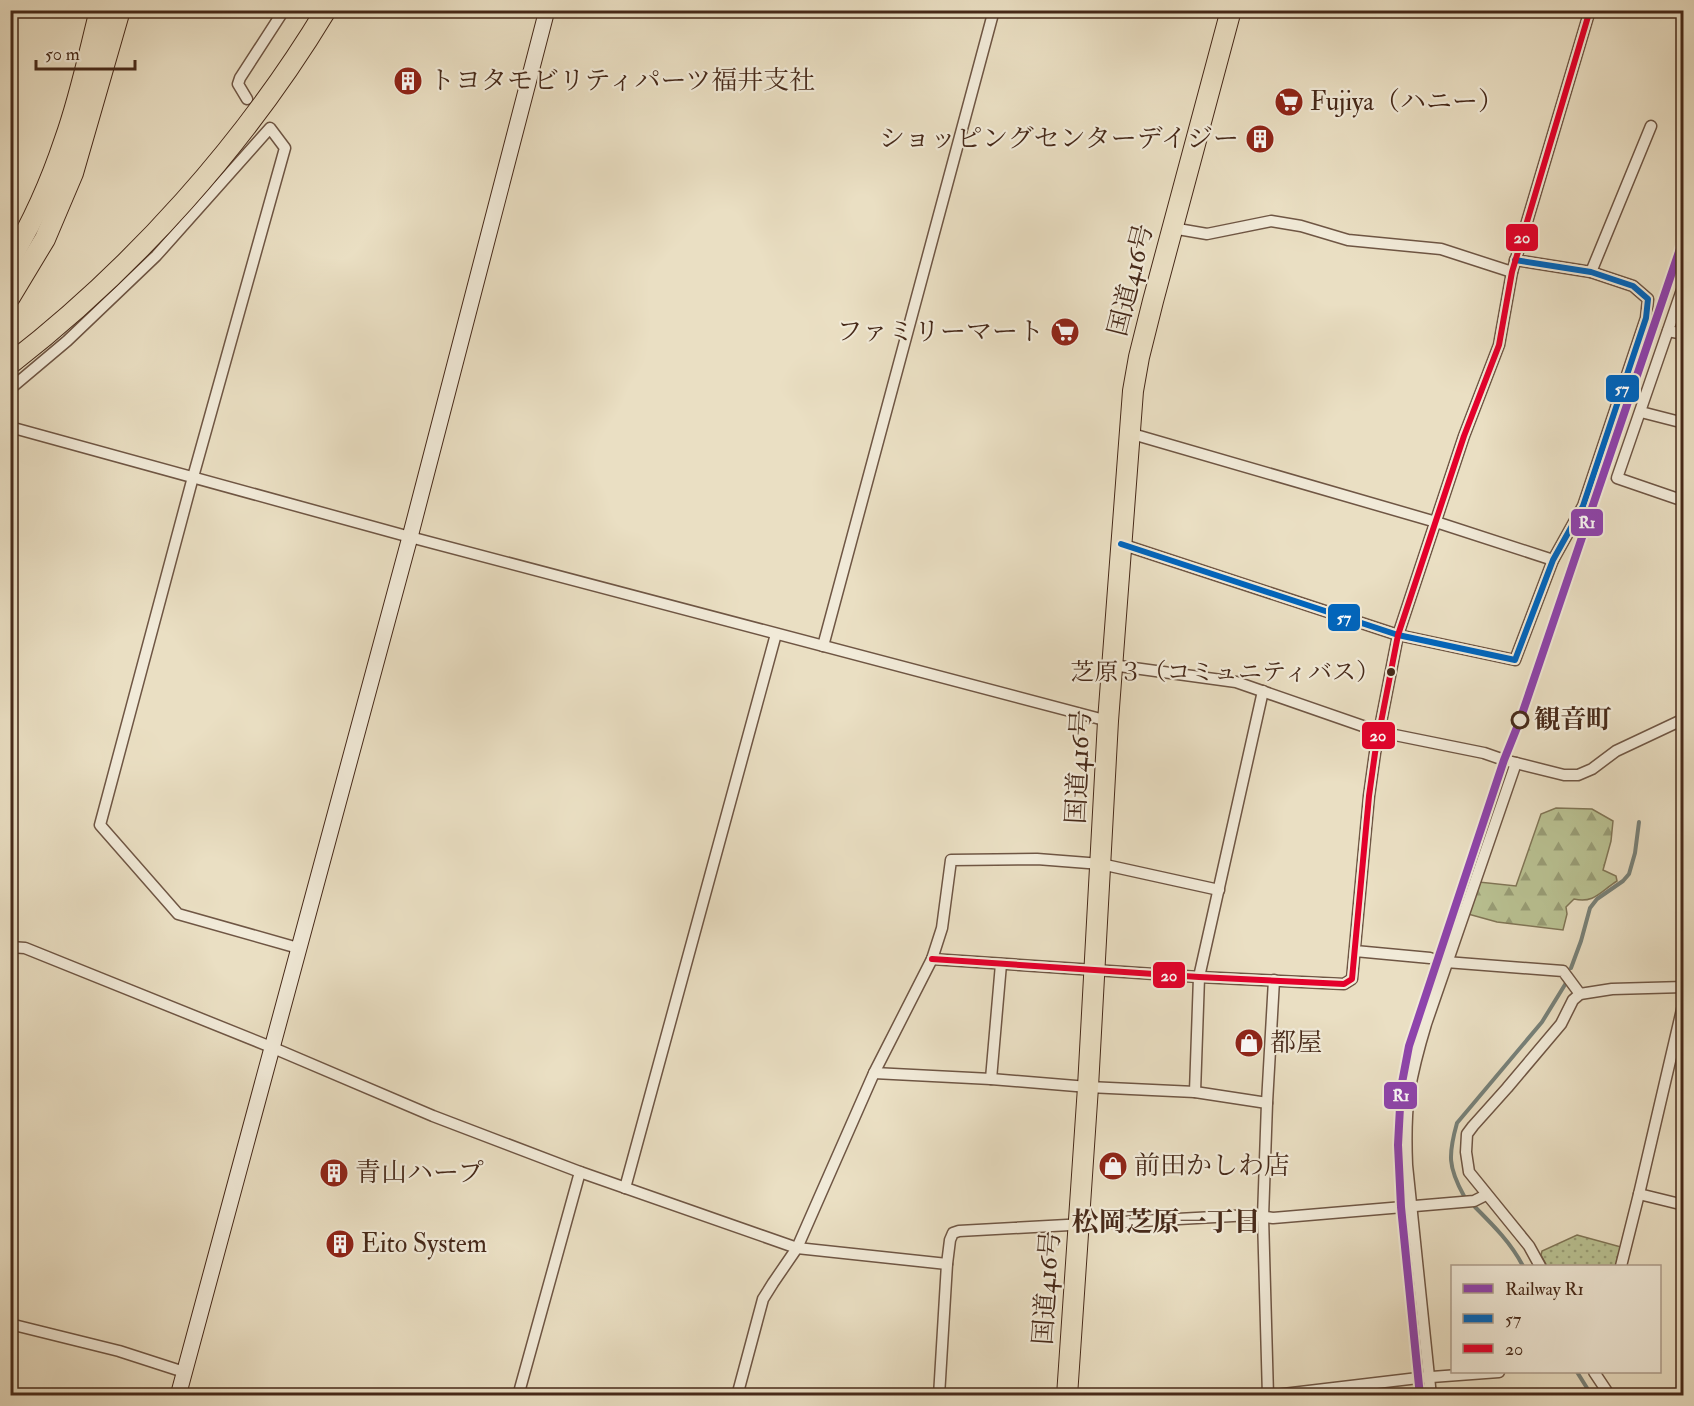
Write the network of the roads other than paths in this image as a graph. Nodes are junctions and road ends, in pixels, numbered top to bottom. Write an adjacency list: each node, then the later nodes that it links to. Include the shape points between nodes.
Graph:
1 (100, 10): 14 (highway, via 55,169)
2 (120, 10): 19 (highway, via 73,173 45,239)
3 (284, 10): 9 (street, via 240,78 238,84)
4 (326, 10): 22 (highway, bridge, via 255,115 185,200 68,317)
5 (547, 10): 31 (street)
6 (994, 10): 36 (street)
7 (1590, 10): 15 (street)
8 (1227, 12): 13 (highway, 国道416号)
9 (247, 99)
10 (262, 118): 12 (street)
11 (1651, 126): 17 (street)
12 (270, 128): 23 (street, via 156,256); 28 (street, via 285,148)
13 (1172, 228): 16 (street, via 1207,234 1271,221 1348,240 1441,249); 27 (highway, 国道416号, via 1139,357)
14 (10, 260)
15 (1515, 260): 16 (street); 17 (street)
16 (1512, 272): 30 (street, via 1498,345)
17 (1591, 272): 33 (street, via 1633,286 1648,299 1646,318 1583,506)
18 (1683, 285): 20 (street)
19 (10, 297)
20 (1668, 331): 21 (street); 24 (street)
21 (1683, 334)
22 (10, 364)
23 (10, 389)
24 (1641, 412): 25 (street); 29 (street, via 1617,478)
25 (1683, 423)
26 (10, 427): 28 (street)
27 (1129, 433): 30 (street); 32 (highway, 国道416号)
28 (193, 477): 31 (street); 46 (street, via 100,825 178,914)
29 (1683, 501)
30 (1436, 522): 33 (street); 35 (street)
31 (410, 537): 34 (street); 46 (street)
32 (1121, 543): 35 (street); 37 (highway, 国道416号)
33 (1552, 560): 35 (street, via 1515,660)
34 (776, 634): 36 (street); 65 (street)
35 (1398, 635): 41 (street)
36 (823, 646): 40 (street)
37 (1113, 665): 38 (street, via 1236,682); 40 (highway, 国道416号)
38 (1263, 691): 41 (street); 44 (street)
39 (1683, 719): 42 (street, via 1616,751 1578,775)
40 (1108, 721): 43 (highway, 国道416号)
41 (1380, 732): 42 (street); 47 (street, via 1369,796)
42 (1516, 763): 50 (street)
43 (1101, 864): 44 (street); 49 (street, via 951,860 942,928); 52 (highway, 国道416号)
44 (1219, 890): 53 (street)
45 (10, 947): 58 (street, via 25,948)
46 (298, 948): 58 (street)
47 (1355, 951): 48 (street); 54 (street, via 1352,979 1344,984)
48 (1430, 958)
49 (932, 959): 51 (street); 59 (street)
50 (1446, 962): 56 (street, via 1563,971); 69 (street, via 1416,1057 1409,1095 1406,1134)
51 (1001, 964): 52 (street); 60 (street)
52 (1095, 971): 53 (street); 61 (highway, 国道416号)
53 (1199, 977): 54 (street); 62 (street)
54 (1274, 980): 63 (street)
55 (1683, 987): 56 (street)
56 (1580, 994): 67 (street, via 1562,1023 1467,1134 1468,1172)
57 (1683, 1001): 66 (street)
58 (271, 1047): 64 (street, via 433,1116); 77 (street)
59 (874, 1073): 60 (street); 72 (street)
60 (991, 1079): 61 (street)
61 (1088, 1087): 62 (street); 71 (highway, 国道416号)
62 (1195, 1092): 63 (street)
63 (1267, 1103): 70 (street)
64 (580, 1172): 65 (street); 82 (street)
65 (625, 1188): 72 (street)
66 (1639, 1194): 68 (street); 75 (street)
67 (1486, 1195): 69 (street, via 1474,1200); 74 (street, via 1529,1246)
68 (1683, 1205)
69 (1411, 1206): 70 (street); 80 (street)
70 (1263, 1217): 71 (street); 86 (street)
71 (1078, 1223): 73 (street, via 959,1231 950,1240); 85 (highway, 国道416号)
72 (797, 1248): 73 (street); 83 (street, via 763,1299)
73 (947, 1264): 84 (street)
74 (1539, 1265)
75 (1621, 1265)
76 (10, 1324): 77 (street)
77 (184, 1372): 81 (street)
78 (1476, 1373): 80 (street)
79 (1595, 1373): 88 (street)
80 (1429, 1377): 86 (street); 87 (street)
81 (178, 1395)
82 (518, 1395)
83 (737, 1395)
84 (939, 1395)
85 (1067, 1395)
86 (1267, 1395)
87 (1431, 1395)
88 (1610, 1395)

